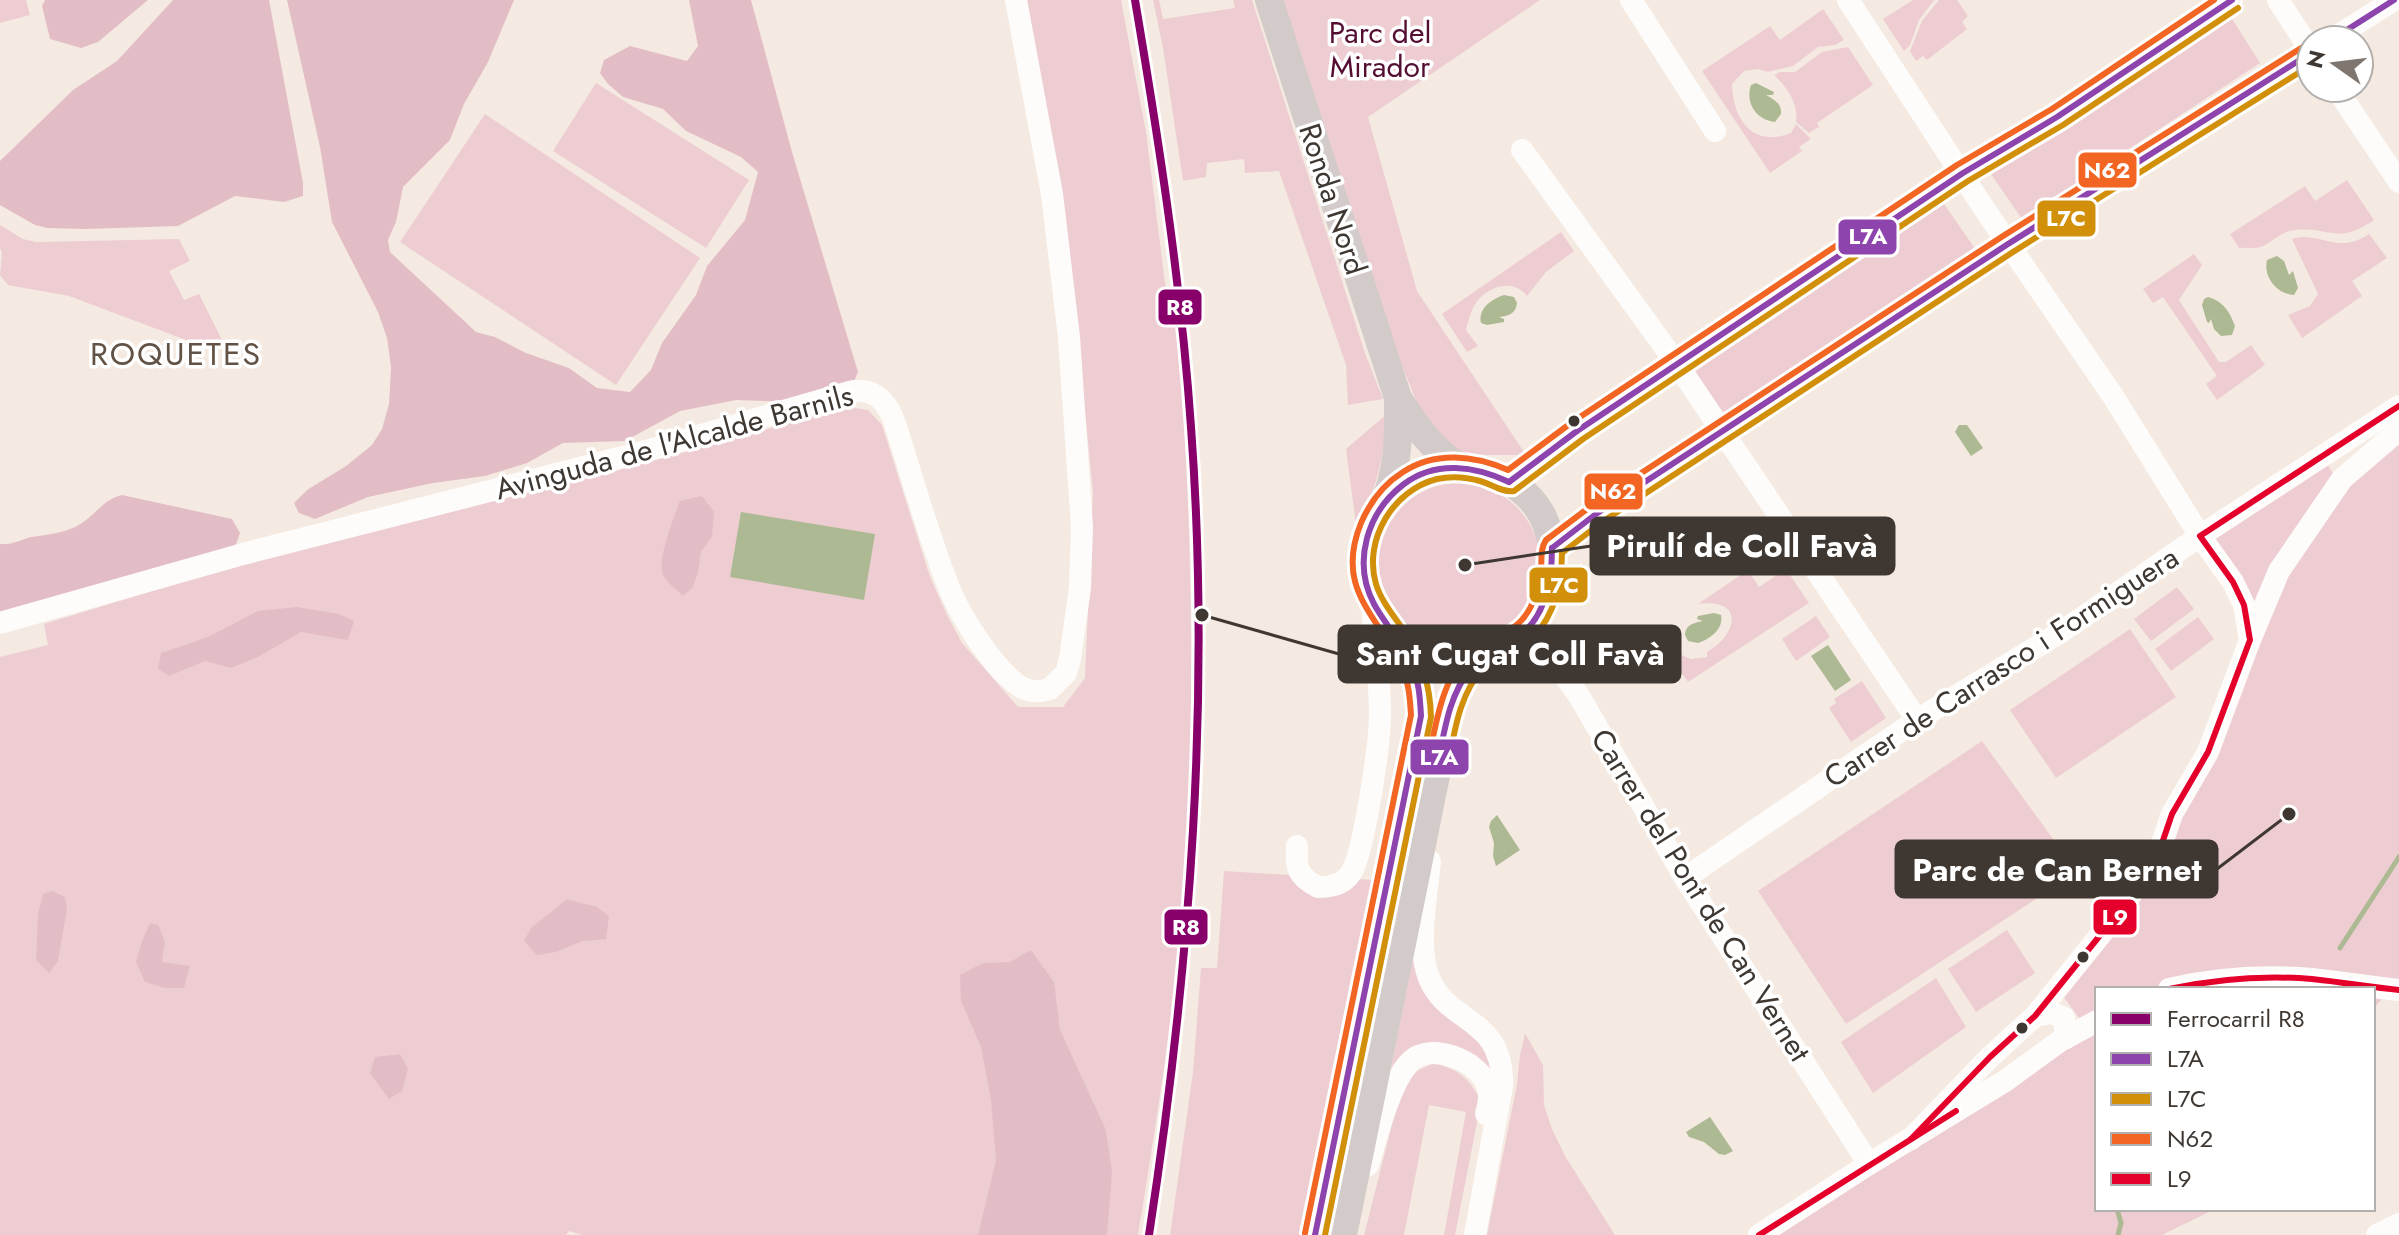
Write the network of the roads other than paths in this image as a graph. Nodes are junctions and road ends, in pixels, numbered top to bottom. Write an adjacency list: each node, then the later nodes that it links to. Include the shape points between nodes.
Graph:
1 (1016, 0): 30 (street, Avinguda de l'Alcalde Barnils, via 1052,194 1069,337 1082,527 1070,659 1066,673 1050,689 1031,691 1013,681 962,616 893,418 882,398 865,391)
2 (1269, 0): 18 (main road, Ronda Nord)
3 (1631, 0): 12 (street)
4 (1848, 0): 14 (street)
5 (2232, 0): 14 (street)
6 (2278, 0): 9 (street)
7 (2394, 0): 8 (street)
8 (2356, 24)
9 (2295, 27)
10 (2295, 62): 16 (street)
11 (2347, 104): 15 (street)
12 (1715, 131)
13 (1522, 150): 17 (street)
14 (1963, 173): 16 (street); 17 (street)
15 (2399, 182)
16 (2008, 244): 21 (street); 25 (street, via 2113,396)
17 (1677, 364): 21 (street); 23 (street)
18 (1398, 398): 22 (main road, Ronda Nord, via 1420,432); 24 (main road, Ronda Nord, via 1395,469)
19 (2399, 406): 25 (street, Carrer de Carrasco i Formiguera)
20 (2399, 430): 27 (street, via 2342,479)
21 (1721, 432): 26 (street); 35 (street)
22 (1457, 465): 23 (main road, Ronda Nord); 24 (main road, Ronda Nord, via 1422,473)
23 (1509, 482): 26 (main road, Ronda Nord, via 1541,514)
24 (1384, 501): 29 (main road, Ronda Nord, via 1369,531 1363,561)
25 (2200, 536): 28 (street); 35 (street, Carrer de Carrasco i Formiguera, via 2064,630)
26 (1552, 548): 31 (main road, Ronda Nord, via 1548,591)
27 (2279, 571): 28 (street, via 2252,587); 33 (street)
28 (2233, 582): 33 (street, via 2244,605)
29 (1373, 603): 32 (main road, Ronda Nord); 37 (street, via 1380,717 1355,866 1339,884 1318,887 1301,875)
30 (0, 623)
31 (1527, 630): 34 (main road, Ronda Nord); 38 (street, Carrer del Pont de Can Vernet, via 1579,696)
32 (1394, 631): 34 (main road, Ronda Nord, via 1440,657); 51 (main road, Ronda Nord, via 1416,673 1421,716)
33 (2250, 640): 43 (street, via 2208,752 2172,814 2157,858)
34 (1481, 656): 36 (main road, via 1453,700)
35 (1917, 720): 38 (street, Carrer de Carrasco i Formiguera)
36 (1439, 760): 52 (main road); 54 (street, via 1425,964 1437,992 1488,1037 1502,1067)
37 (1297, 846)
38 (1685, 878): 49 (street, Carrer del Pont de Can Vernet)
39 (2181, 987): 40 (street, via 2267,977)
40 (2368, 987)
41 (2375, 988): 42 (street)
42 (2399, 990)
43 (2043, 1014): 45 (street, via 2064,1018); 46 (street)
44 (2095, 1022): 45 (street)
45 (2066, 1038): 47 (street)
46 (1990, 1057): 47 (street, via 1992,1073); 48 (street)
47 (2005, 1081): 48 (street)
48 (1911, 1139): 49 (street)
49 (1869, 1164): 55 (street)
50 (2399, 1224): 56 (street)
51 (1315, 1235)
52 (1344, 1235): 53 (street, via 1403,1068 1414,1057 1429,1053 1475,1068 1489,1091)
53 (1463, 1235)
54 (1475, 1235)
55 (1759, 1235)
56 (2377, 1235)

